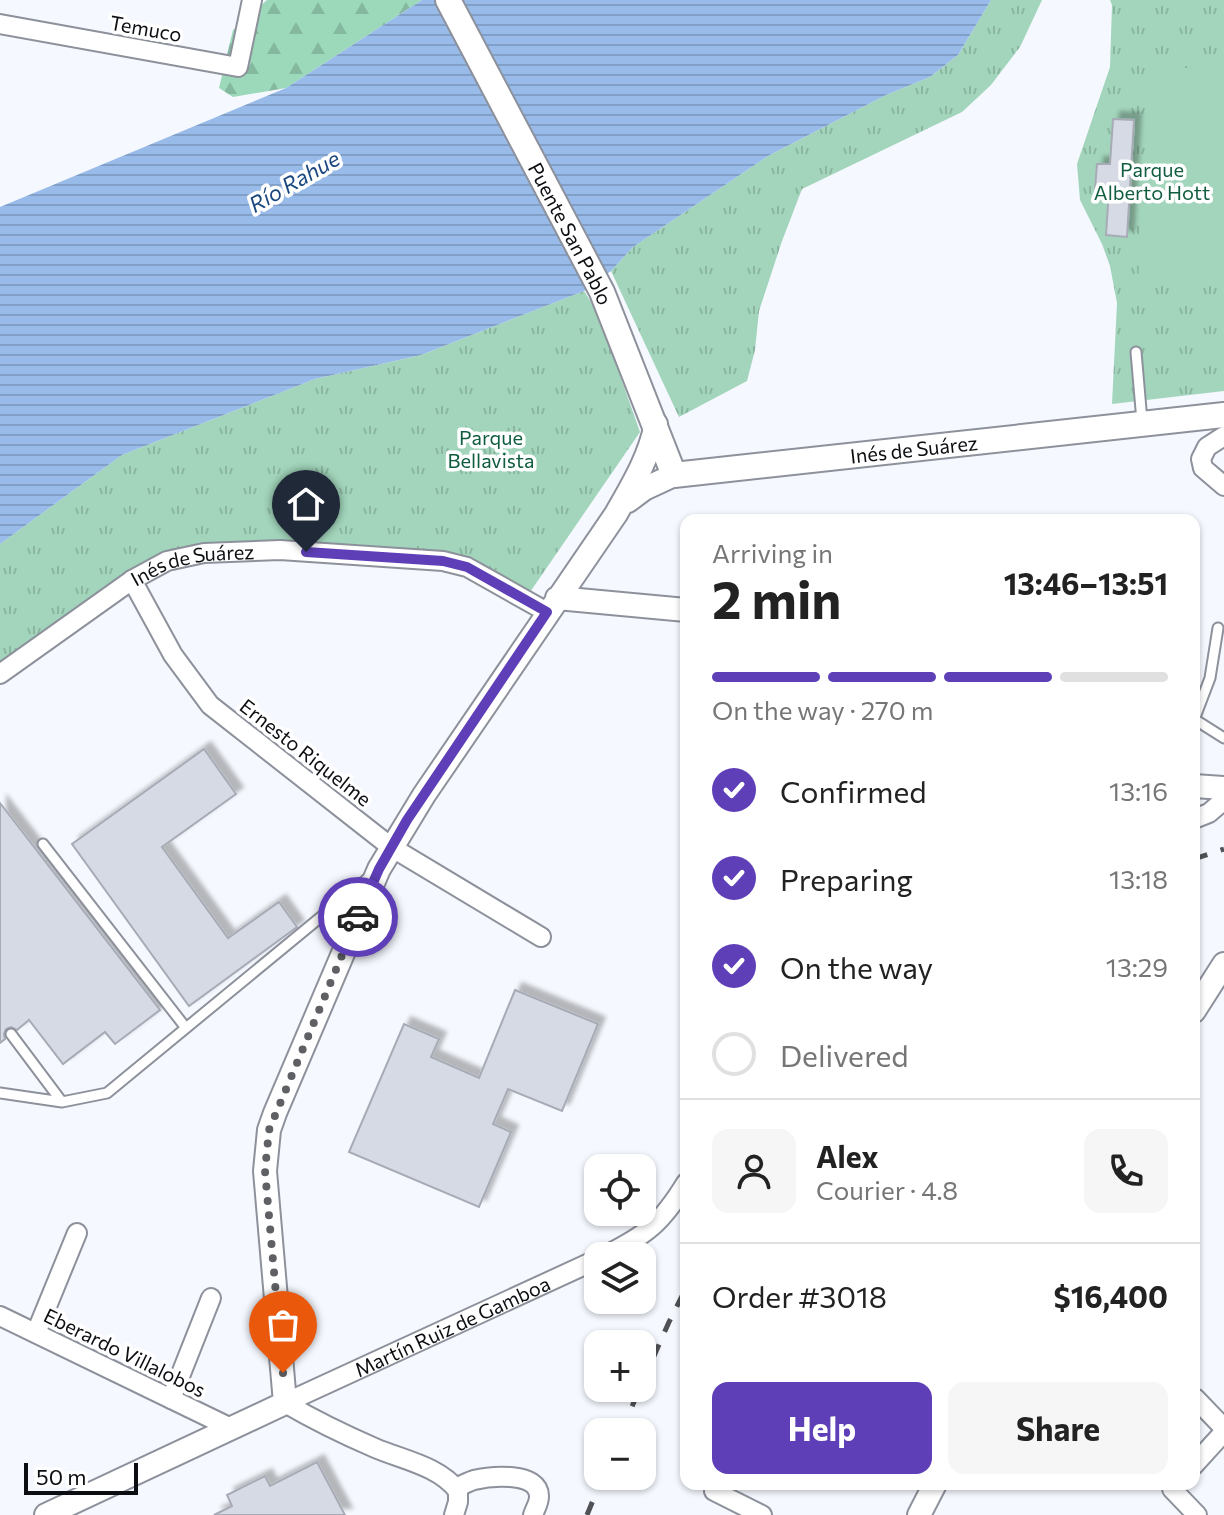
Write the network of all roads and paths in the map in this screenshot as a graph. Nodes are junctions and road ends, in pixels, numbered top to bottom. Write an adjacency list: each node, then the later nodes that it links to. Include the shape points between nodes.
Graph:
1 (252, 0): 3 (street, Temuco, via 238,67)
2 (448, 0): 6 (main road, Puente San Pablo, via 602,292)
3 (0, 24)
4 (1136, 352): 7 (lane)
5 (1224, 415): 7 (main road, Inés de Suárez)
6 (656, 424): 9 (main road, Puente San Pablo); 11 (street, via 642,469)
7 (1142, 424): 9 (main road, Inés de Suárez)
8 (1224, 436): 10 (street, via 1207,447 1201,459 1203,468)
9 (674, 475): 11 (street, Inés de Suárez, via 644,489)
10 (1224, 486)
11 (616, 514): 13 (street)
12 (132, 580): 13 (street, Inés de Suárez, via 167,561 204,553 280,550 443,561); 16 (street, Inés de Suárez); 25 (street, Ernesto Riquelme, via 173,655 210,705)
13 (552, 605): 14 (street); 25 (street)
14 (680, 610)
15 (1218, 628): 17 (lane)
16 (0, 674)
17 (1200, 704)
18 (1200, 724): 19 (lane)
19 (1224, 738)
20 (1200, 786): 21 (street)
21 (1224, 788)
22 (1224, 800): 23 (street)
23 (1200, 817)
24 (43, 844): 30 (lane)
25 (391, 847): 26 (street); 27 (street, Ernesto Riquelme)
26 (379, 869): 30 (lane); 42 (street, via 269,1130 265,1171)
27 (541, 937)
28 (1224, 964): 29 (street)
29 (1200, 1002)
30 (186, 1028): 33 (lane, via 107,1093)
31 (11, 1034): 33 (lane)
32 (0, 1093): 33 (lane)
33 (62, 1102)
34 (680, 1192): 36 (street, via 664,1217)
35 (77, 1233): 40 (street)
36 (630, 1242)
37 (584, 1265): 42 (street, Martín Ruiz de Gamboa)
38 (211, 1298): 41 (street)
39 (0, 1316): 40 (street, Eberardo Villalobos)
40 (36, 1333): 41 (street, Eberardo Villalobos)
41 (171, 1399): 44 (street, Eberardo Villalobos)
42 (285, 1403): 44 (street, Martín Ruiz de Gamboa); 47 (street, via 358,1441 426,1467)
43 (1200, 1404): 45 (street)
44 (231, 1428): 51 (street, Martín Ruiz de Gamboa)
45 (1224, 1430): 46 (street)
46 (1200, 1458)
47 (456, 1488): 52 (street); 53 (street, via 489,1478 529,1480 539,1496)
48 (932, 1490): 55 (street)
49 (1177, 1490): 56 (street)
50 (714, 1491): 54 (street)
51 (46, 1515)
52 (454, 1515)
53 (533, 1515)
54 (762, 1515)
55 (919, 1515)
56 (1197, 1515)

